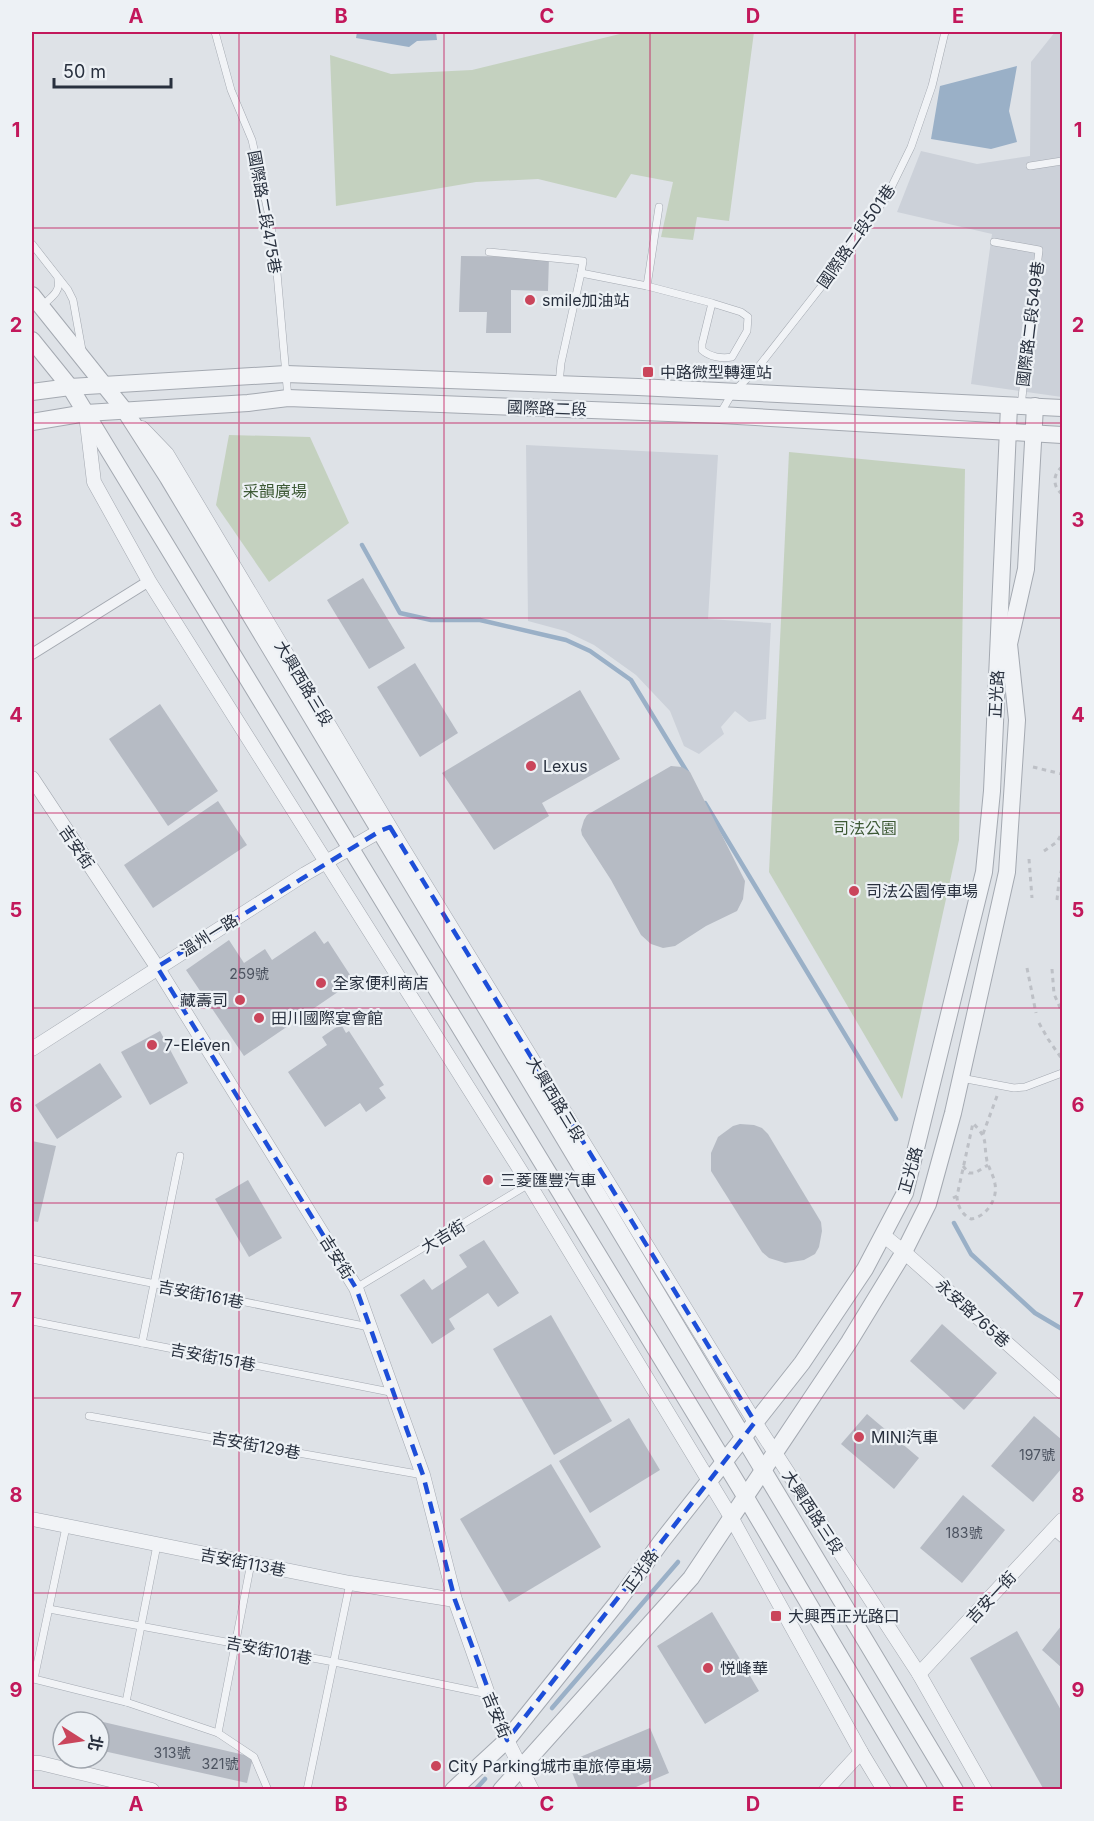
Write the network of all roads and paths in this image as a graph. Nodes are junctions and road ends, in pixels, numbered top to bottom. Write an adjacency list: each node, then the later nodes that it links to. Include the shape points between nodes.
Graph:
1 (215, 32): 16 (lane, 國際路二段475巷, via 231,90 252,140 269,216)
2 (945, 32): 21 (lane, 國際路二段501巷, via 933,86 911,147 886,198 814,297 756,370)
3 (1062, 161): 4 (lane)
4 (1030, 166)
5 (659, 207): 11 (lane)
6 (994, 242): 23 (lane, 國際路二段549巷, via 1039,250)
7 (32, 244): 10 (lane)
8 (489, 252): 9 (lane, via 583,261)
9 (581, 273): 11 (lane); 17 (lane, via 561,363)
10 (56, 275): 12 (lane, via 59,289); 15 (lane, via 73,300)
11 (647, 286): 13 (lane)
12 (36, 301): 15 (street, 大興西路三段)
13 (712, 303): 13 (lane, via 702,350 707,355 732,357 747,331 748,317)
14 (32, 340): 19 (street)
15 (83, 359): 18 (street, 大興西路三段)
16 (286, 374): 17 (street, 國際路二段); 18 (street, 國際路二段); 22 (lane, 國際路二段475巷)
17 (566, 385): 21 (street, 國際路二段); 25 (street)
18 (105, 386): 19 (street, 國際路二段); 26 (street, 大興西路三段)
19 (70, 387): 20 (street, 國際路二段); 27 (street)
20 (32, 392)
21 (733, 392): 23 (street, 國際路二段); 28 (lane, 國際路二段501巷)
22 (288, 398): 25 (street, 國際路二段); 26 (street, 國際路二段)
23 (1022, 406): 24 (street, 國際路二段); 30 (street, 正光路); 31 (street, 正光路)
24 (1062, 408)
25 (571, 409): 28 (street, 國際路二段)
26 (125, 411): 27 (street, 國際路二段); 44 (street, 大興西路三段)
27 (86, 413): 29 (street, 國際路二段); 37 (street, via 94,482); 46 (street)
28 (720, 415): 30 (street, 國際路二段)
29 (32, 422)
30 (1008, 432): 31 (street, 國際路二段); 42 (street, 正光路)
31 (1034, 434): 32 (street, 國際路二段); 43 (street, 正光路, via 1026,569 1009,644 1017,720)
32 (1062, 435)
33 (1062, 467): 35 (path)
34 (1048, 473): 35 (path)
35 (1055, 476): 36 (path, via 1056,487)
36 (1062, 494)
37 (149, 581): 38 (street); 49 (street)
38 (32, 654)
39 (1033, 767): 40 (path)
40 (1062, 774)
41 (32, 778): 53 (street, 吉安街)
42 (992, 780): 43 (street); 69 (street, 正光路, via 984,872 905,1192)
43 (1014, 781): 62 (street, 正光路, via 1007,872)
44 (385, 829): 46 (street, 溫州一路); 80 (street, 大興西路三段); 81 (street, 大興西路三段)
45 (1062, 833): 47 (path)
46 (350, 848): 49 (street, 溫州一路); 83 (street)
47 (1044, 851)
48 (1029, 859): 51 (path)
49 (325, 861): 53 (street, 溫州一路); 68 (street)
50 (1062, 868): 52 (path)
51 (1032, 898)
52 (1057, 900)
53 (157, 967): 59 (street, 溫州一路); 73 (street, 吉安街)
54 (1027, 968): 57 (path)
55 (1052, 969): 56 (path, via 1054,994)
56 (1062, 1012)
57 (1036, 1013)
58 (1039, 1023): 60 (path)
59 (32, 1049)
60 (1062, 1059)
61 (1062, 1073): 63 (lane, via 1025,1087)
62 (961, 1078): 63 (lane); 70 (street, 正光路, via 928,1204)
63 (1001, 1086): 64 (path)
64 (983, 1134): 66 (path); 67 (path, via 973,1123)
65 (180, 1156): 72 (lane)
66 (988, 1165): 67 (path, via 975,1173 969,1173); 67 (path, via 995,1193 982,1215 971,1219 965,1216 955,1197)
67 (963, 1166)
68 (529, 1184): 73 (lane, 大吉街); 86 (street)
69 (883, 1235): 70 (street, 永安路765巷); 80 (street, 正光路, via 802,1364)
70 (904, 1252): 77 (street, 永安路765巷); 82 (street, 正光路)
71 (32, 1259): 72 (lane, 吉安街161巷)
72 (155, 1285): 75 (lane, 吉安街161巷); 76 (lane)
73 (356, 1288): 75 (street, 吉安街)
74 (32, 1322): 76 (lane, 吉安街151巷)
75 (371, 1328): 78 (street, 吉安街)
76 (142, 1343): 78 (lane, 吉安街151巷)
77 (1062, 1392)
78 (394, 1393): 85 (street, 吉安街)
79 (89, 1416): 85 (lane, 吉安街129巷)
80 (754, 1422): 81 (street, 正光路); 82 (street, 大興西路三段)
81 (744, 1436): 83 (street, 正光路); 84 (street, 大興西路三段)
82 (774, 1453): 84 (street, 正光路); 101 (street, 大興西路三段)
83 (724, 1462): 86 (street, 正光路); 87 (street)
84 (763, 1470): 87 (street, 正光路); 118 (street, 大興西路三段)
85 (423, 1475): 96 (street, 吉安街)
86 (709, 1481): 88 (street); 105 (street, 正光路)
87 (745, 1496): 88 (street, 正光路); 117 (street)
88 (731, 1517): 106 (street); 108 (street, 正光路, via 691,1578)
89 (32, 1519): 91 (street, 吉安街113巷)
90 (1062, 1520): 92 (street, 吉安一街)
91 (66, 1527): 93 (street, 吉安街113巷); 97 (lane)
92 (1058, 1535): 101 (street, 吉安一街)
93 (157, 1545): 94 (street, 吉安街113巷); 98 (lane)
94 (251, 1563): 95 (street, 吉安街113巷); 99 (lane)
95 (350, 1583): 96 (street, 吉安街113巷); 100 (lane)
96 (456, 1600): 102 (street, 吉安街)
97 (49, 1609): 98 (lane, 吉安街101巷); 103 (lane, via 34,1679)
98 (141, 1626): 99 (lane, 吉安街101巷); 103 (lane)
99 (237, 1644): 100 (lane, 吉安街101巷); 104 (lane)
100 (334, 1662): 102 (lane, 吉安街101巷); 111 (lane)
101 (919, 1674): 119 (street, 大興西路三段)
102 (488, 1694): 105 (street, 吉安街)
103 (126, 1702): 104 (lane)
104 (218, 1733): 110 (lane, via 254,1757)
105 (507, 1740): 108 (street, 吉安街); 112 (street, 正光路)
106 (861, 1752): 115 (street); 116 (street)
107 (32, 1763): 109 (street)
108 (521, 1768): 113 (street, 正光路); 114 (street, 吉安街)
109 (152, 1790)
110 (268, 1790)
111 (307, 1790)
112 (453, 1790)
113 (501, 1790)
114 (532, 1790)
115 (826, 1790)
116 (884, 1790)
117 (919, 1790)
118 (956, 1790)
119 (985, 1790)

